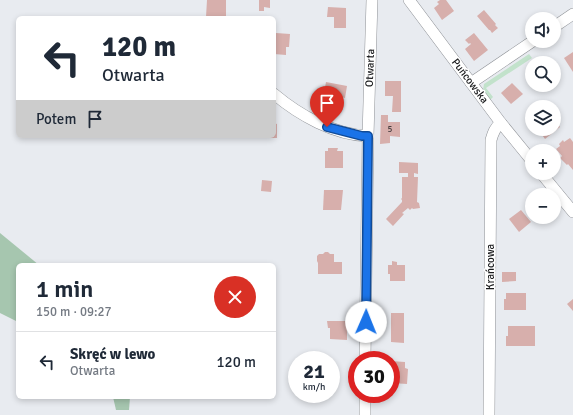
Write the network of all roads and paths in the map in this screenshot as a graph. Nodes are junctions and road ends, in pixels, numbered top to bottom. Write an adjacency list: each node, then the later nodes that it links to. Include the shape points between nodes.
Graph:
1 (372, 0): 9 (street, Otwarta)
2 (409, 0): 6 (street, Puńcowska)
3 (573, 14): 4 (street)
4 (561, 22)
5 (525, 46): 6 (street)
6 (471, 83): 8 (street, Puńcowska)
7 (276, 96): 9 (street, via 317,123)
8 (501, 123): 10 (street, Puńcowska); 16 (street, Krańcowa, via 495,129 491,140)
9 (368, 136): 13 (street, Otwarta)
10 (525, 152)
11 (548, 180): 12 (street)
12 (573, 212)
13 (365, 351)
14 (365, 403): 15 (street)
15 (365, 415)
16 (489, 415)

